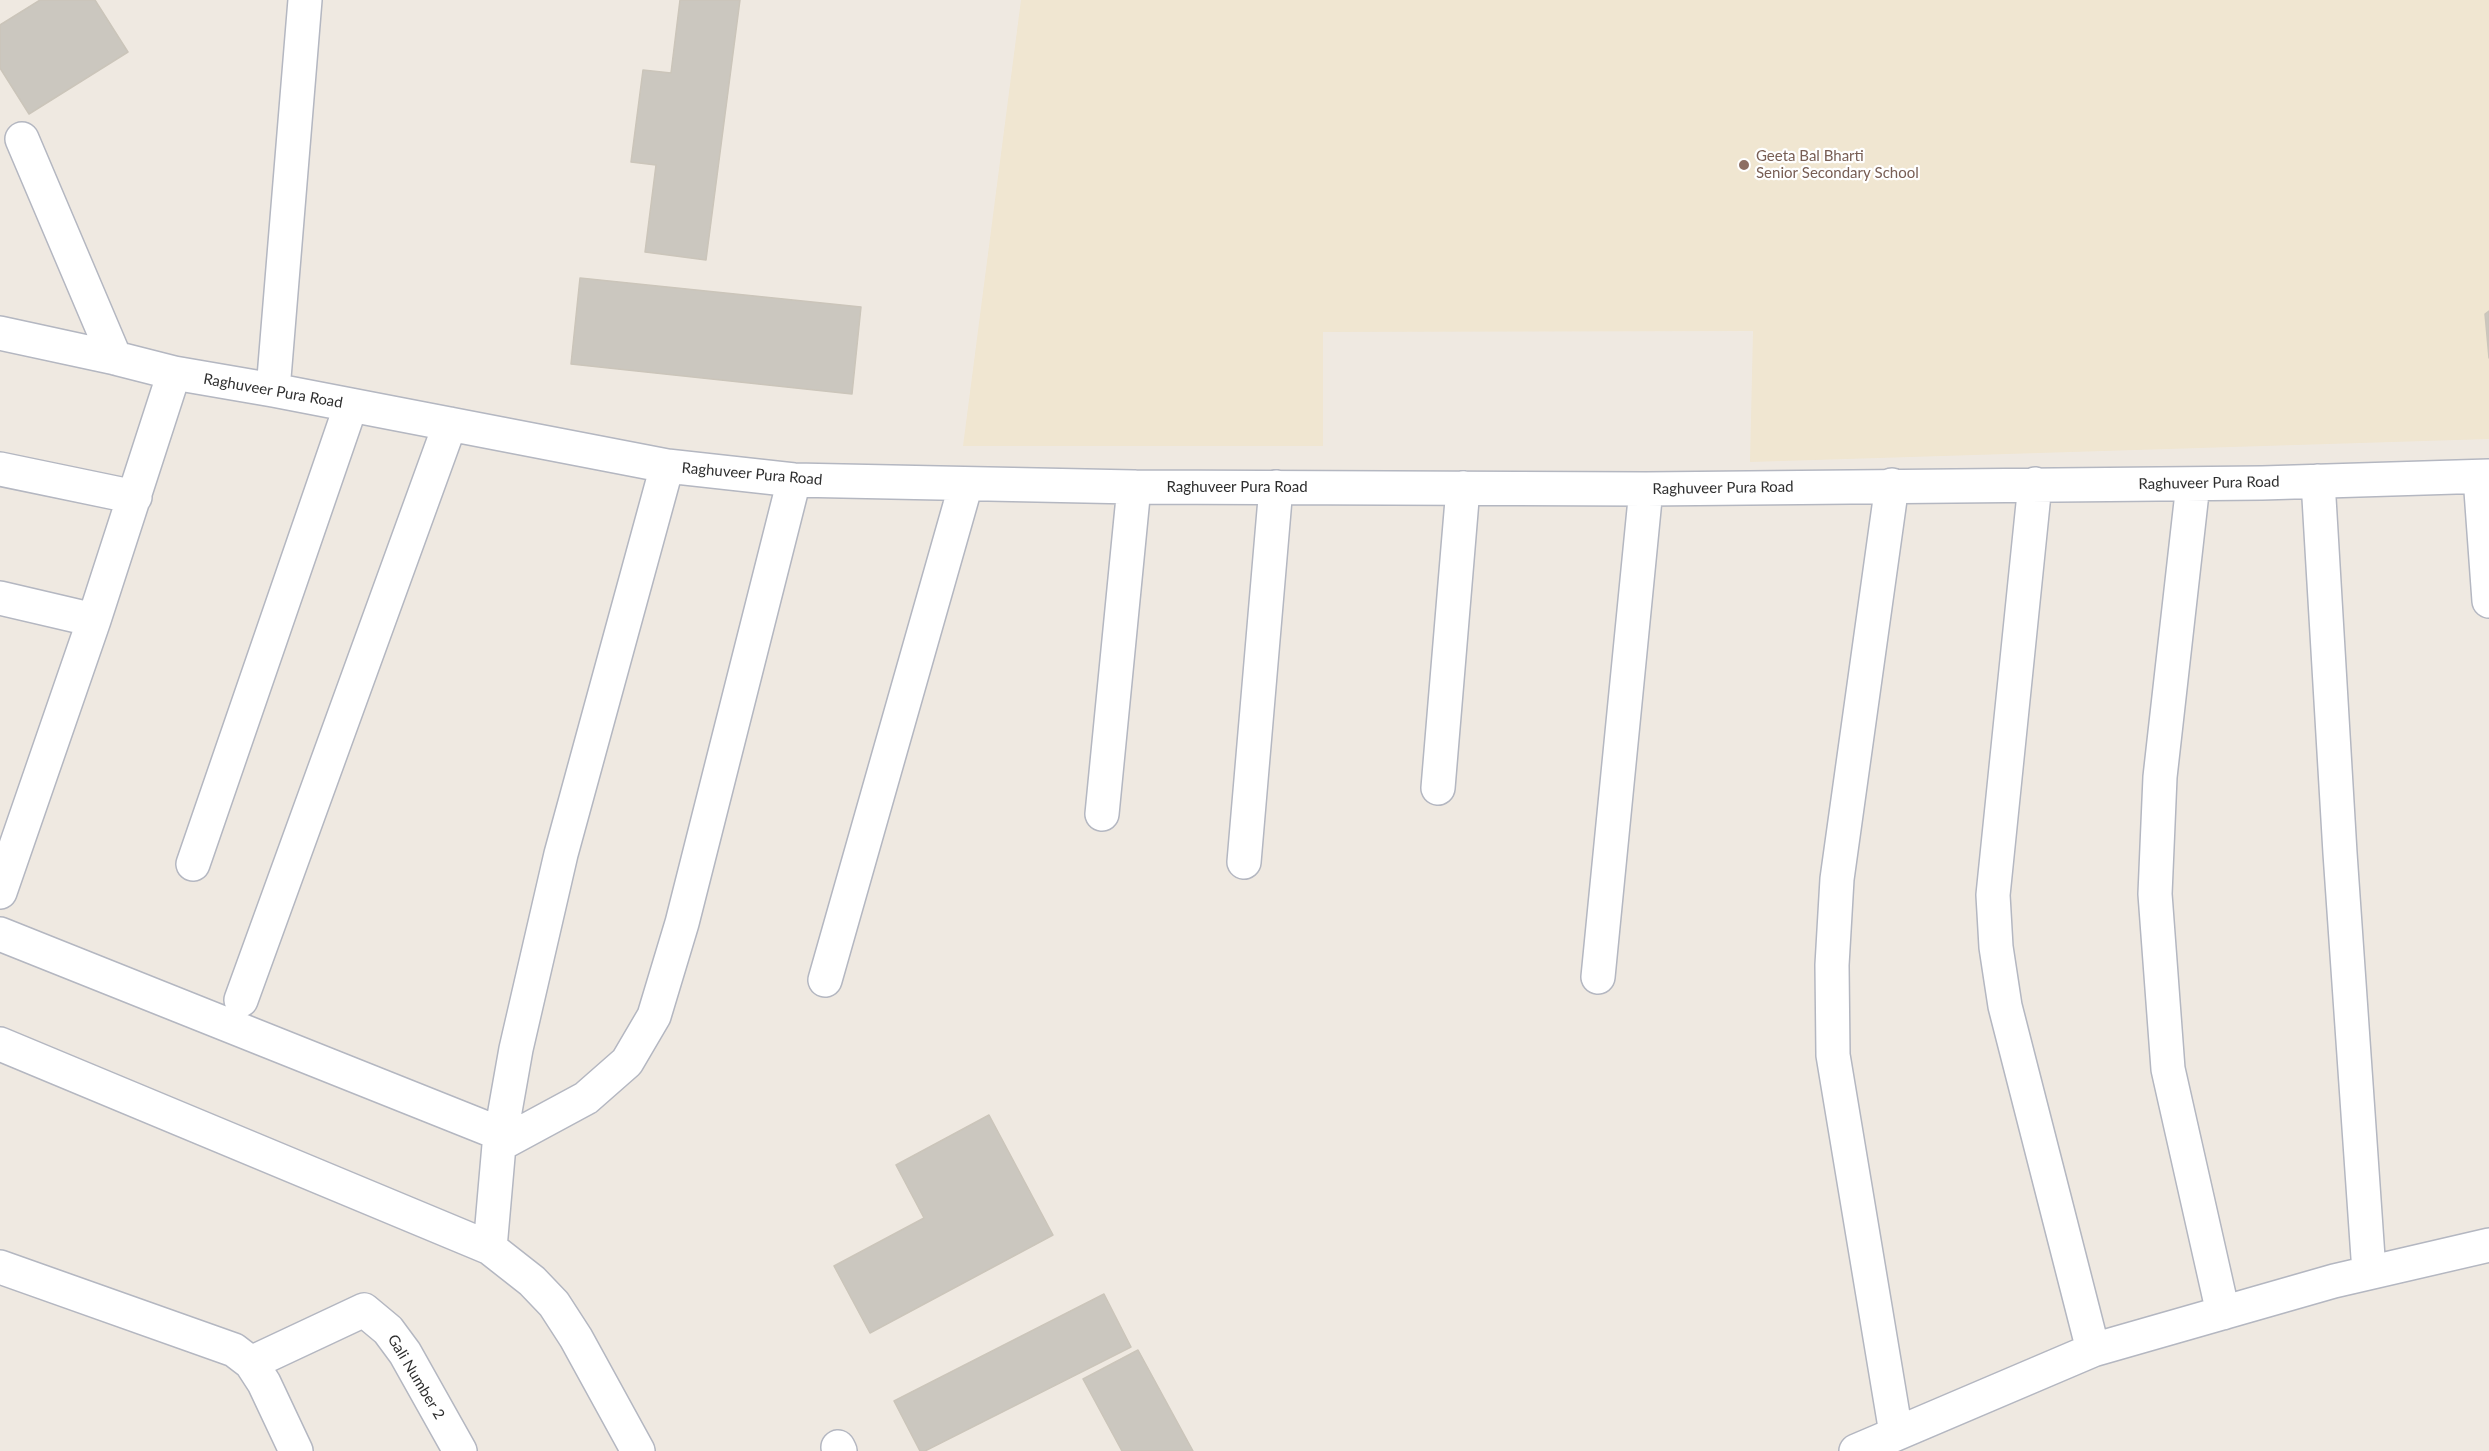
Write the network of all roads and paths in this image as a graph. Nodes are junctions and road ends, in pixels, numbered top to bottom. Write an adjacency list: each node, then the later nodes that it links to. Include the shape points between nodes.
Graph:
1 (305, 0): 6 (street)
2 (22, 139): 4 (street)
3 (0, 333): 4 (street, Raghuveer Pura Road)
4 (115, 358): 5 (street, Raghuveer Pura Road)
5 (174, 374): 6 (street, Raghuveer Pura Road); 22 (street)
6 (273, 390): 7 (street, Raghuveer Pura Road)
7 (351, 405): 8 (street, Raghuveer Pura Road); 29 (street)
8 (450, 424): 9 (street, Raghuveer Pura Road); 34 (street)
9 (667, 466): 12 (street, Raghuveer Pura Road); 36 (street, via 561,854 516,1049)
10 (0, 469): 22 (street)
11 (2484, 476): 13 (street, Raghuveer Pura Road); 24 (street)
12 (794, 480): 14 (street, Raghuveer Pura Road); 36 (street, via 682,923 654,1016 627,1062 586,1098)
13 (2319, 481): 16 (street, Raghuveer Pura Road); 40 (street)
14 (966, 484): 18 (street, Raghuveer Pura Road); 33 (street)
15 (2035, 484): 16 (street, Raghuveer Pura Road); 17 (street, Raghuveer Pura Road); 42 (street, via 1993,895 1995,937 2005,1006)
16 (2193, 484): 41 (street, via 2160,777 2155,894 2168,1069)
17 (1892, 485): 21 (street, Raghuveer Pura Road); 44 (street, via 1837,879 1832,965 1833,1055)
18 (1134, 488): 19 (street, Raghuveer Pura Road); 27 (street)
19 (1276, 488): 20 (street, Raghuveer Pura Road); 28 (street)
20 (1463, 488): 21 (street, Raghuveer Pura Road); 26 (street)
21 (1646, 489): 32 (street)
22 (135, 496): 25 (street)
23 (0, 598): 25 (street)
24 (2489, 601)
25 (94, 620): 30 (street)
26 (1438, 788)
27 (1102, 814)
28 (1244, 862)
29 (193, 864)
30 (0, 892)
31 (0, 934): 36 (street)
32 (1598, 977)
33 (825, 980)
34 (241, 1000)
35 (0, 1044): 38 (street)
36 (500, 1140): 38 (street)
37 (2489, 1245): 40 (street)
38 (490, 1248): 47 (street, via 554,1304)
39 (0, 1267): 43 (street, via 234,1350)
40 (2369, 1272): 41 (street)
41 (2223, 1312): 42 (street)
42 (2093, 1350): 44 (street)
43 (250, 1364): 45 (street, via 264,1383); 46 (street, Gali Number 2, via 364,1310 388,1330 405,1353)
44 (1896, 1433): 48 (street)
45 (296, 1451)
46 (460, 1451)
47 (638, 1451)
48 (1856, 1451)

